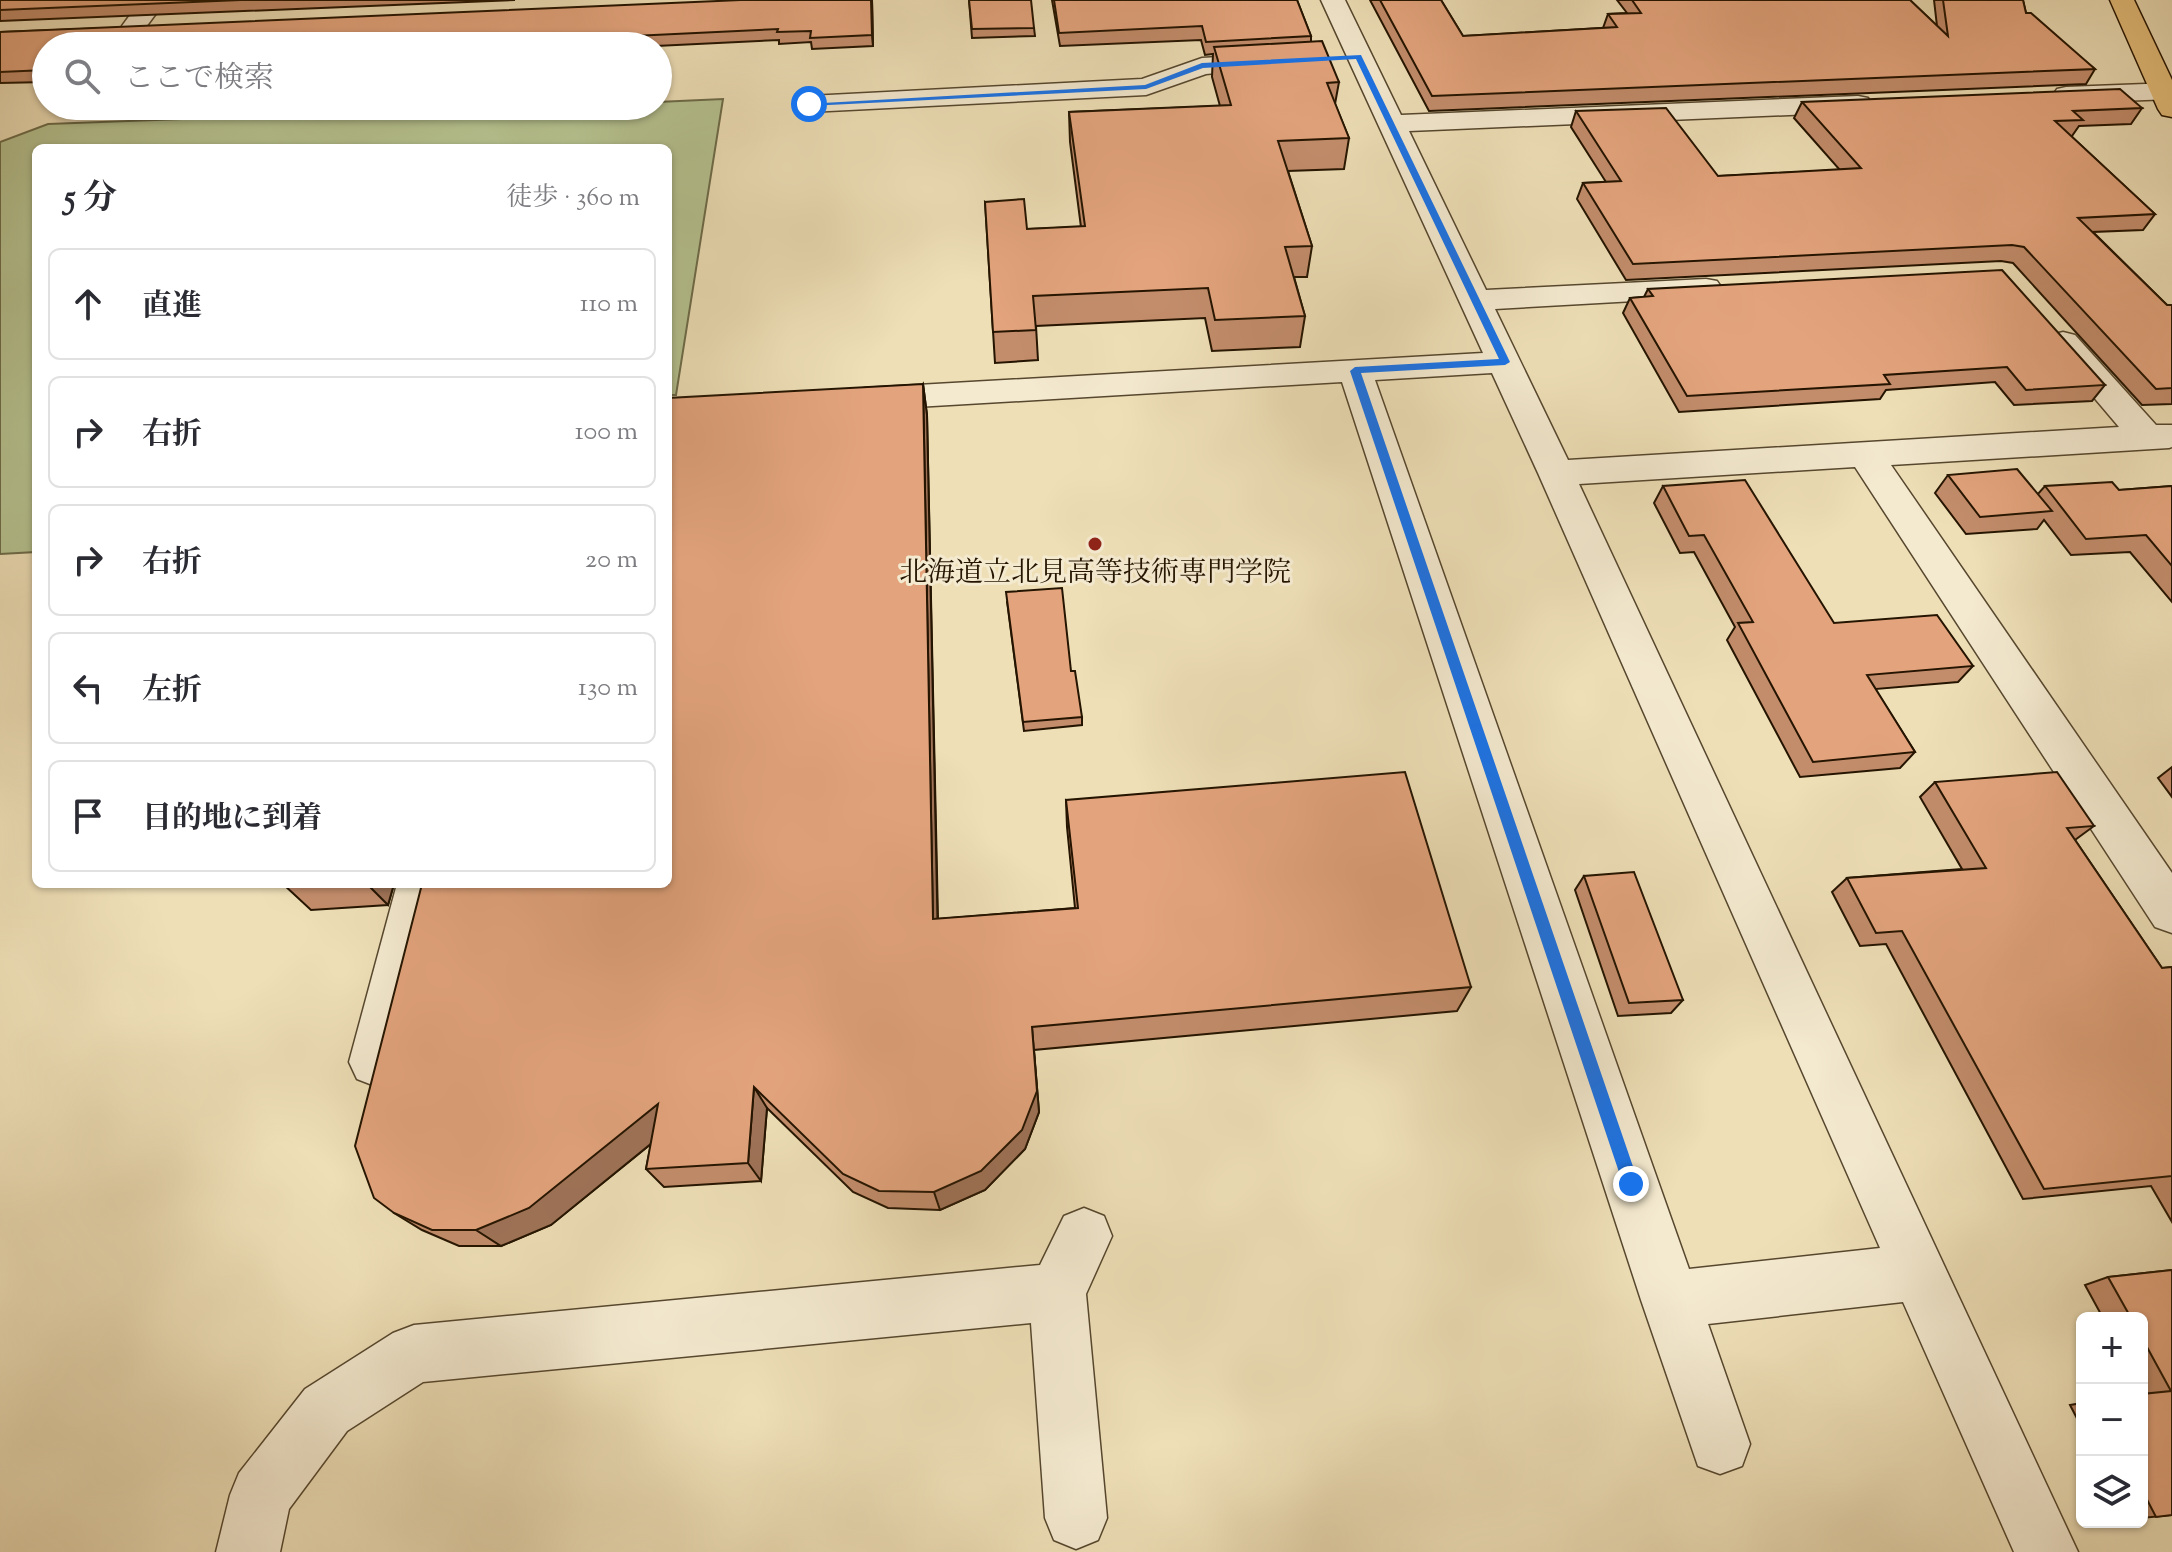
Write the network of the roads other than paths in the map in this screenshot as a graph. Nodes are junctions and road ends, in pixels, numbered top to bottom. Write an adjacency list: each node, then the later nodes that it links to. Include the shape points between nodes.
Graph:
1 (154, 0): 5 (street)
2 (1333, 0): 7 (street)
3 (2122, 0): 11 (main road)
4 (165, 25): 5 (street)
5 (134, 26): 6 (street)
6 (104, 28)
7 (1358, 57): 8 (street); 14 (street)
8 (1327, 59)
9 (1296, 60): 13 (street, via 1202,66 1146,87)
10 (2034, 96): 11 (street)
11 (2169, 97)
12 (1877, 103): 14 (street)
13 (809, 104)
14 (1391, 124): 16 (street)
15 (1731, 287): 16 (street)
16 (1476, 300): 18 (street)
17 (2043, 320): 21 (street)
18 (1505, 362): 19 (street); 23 (street)
19 (1355, 371): 20 (street); 30 (street)
20 (828, 401)
21 (2160, 436): 22 (street)
22 (1865, 454): 23 (street); 25 (street)
23 (1556, 473): 28 (street)
24 (419, 888): 26 (street)
25 (2172, 912)
26 (375, 1062)
27 (1084, 1236): 29 (street)
28 (1919, 1272): 30 (street); 34 (street)
29 (1057, 1292): 32 (street); 33 (street, via 414,1354 326,1410 261,1495)
30 (1670, 1300): 31 (street)
31 (1720, 1444)
32 (1076, 1518)
33 (248, 1552)
34 (2046, 1552)

